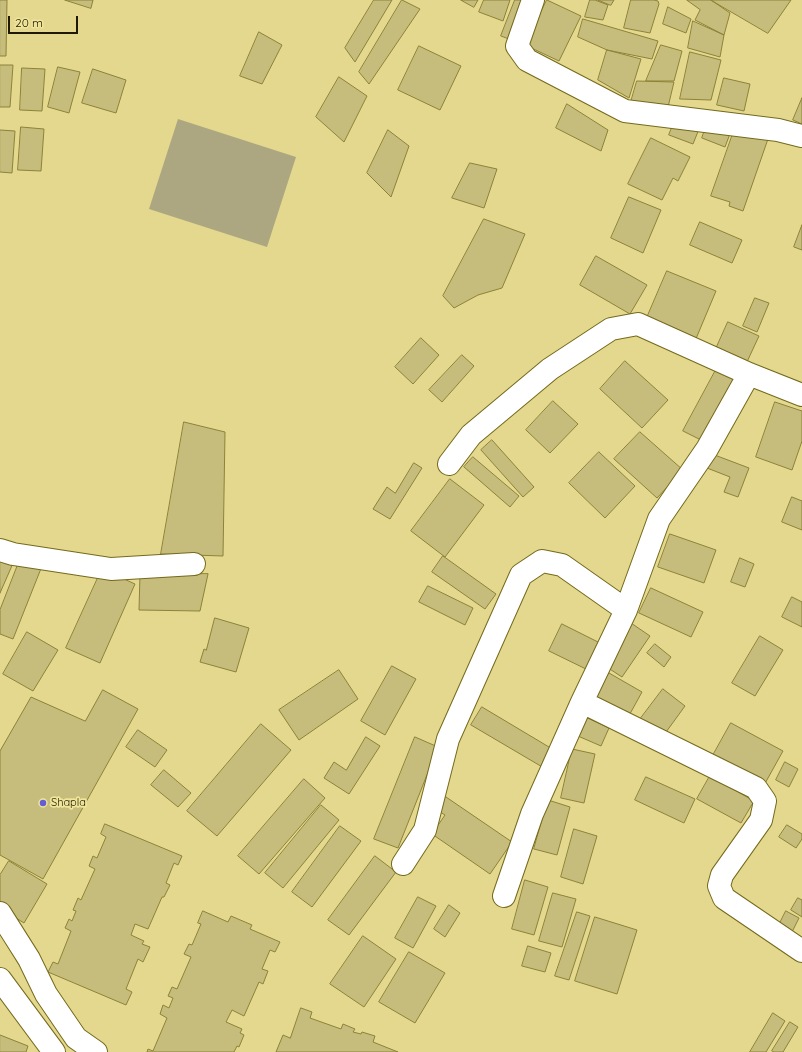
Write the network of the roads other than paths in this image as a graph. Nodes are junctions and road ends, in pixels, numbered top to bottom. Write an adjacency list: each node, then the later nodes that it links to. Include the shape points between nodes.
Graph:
1 (533, 0): 2 (street, via 517,46 527,60 625,111 778,130)
2 (802, 136)
3 (749, 374): 4 (street); 5 (street, via 638,324 611,329 550,369 471,436); 8 (street, via 707,449 660,518)
4 (802, 395)
5 (449, 464)
6 (0, 550): 7 (street, via 111,569)
7 (194, 564)
8 (626, 610): 9 (street); 10 (street, via 562,565 542,561 521,575 448,739 425,830)
9 (582, 702): 11 (street, via 532,814); 13 (street, via 756,788 765,801 761,820 722,875 719,886 724,898)
10 (403, 864)
11 (504, 896)
12 (0, 913): 14 (street)
13 (802, 951)
14 (29, 959): 15 (street); 17 (street, via 46,994 76,1038)
15 (0, 979): 16 (street)
16 (53, 1052)
17 (96, 1052)

